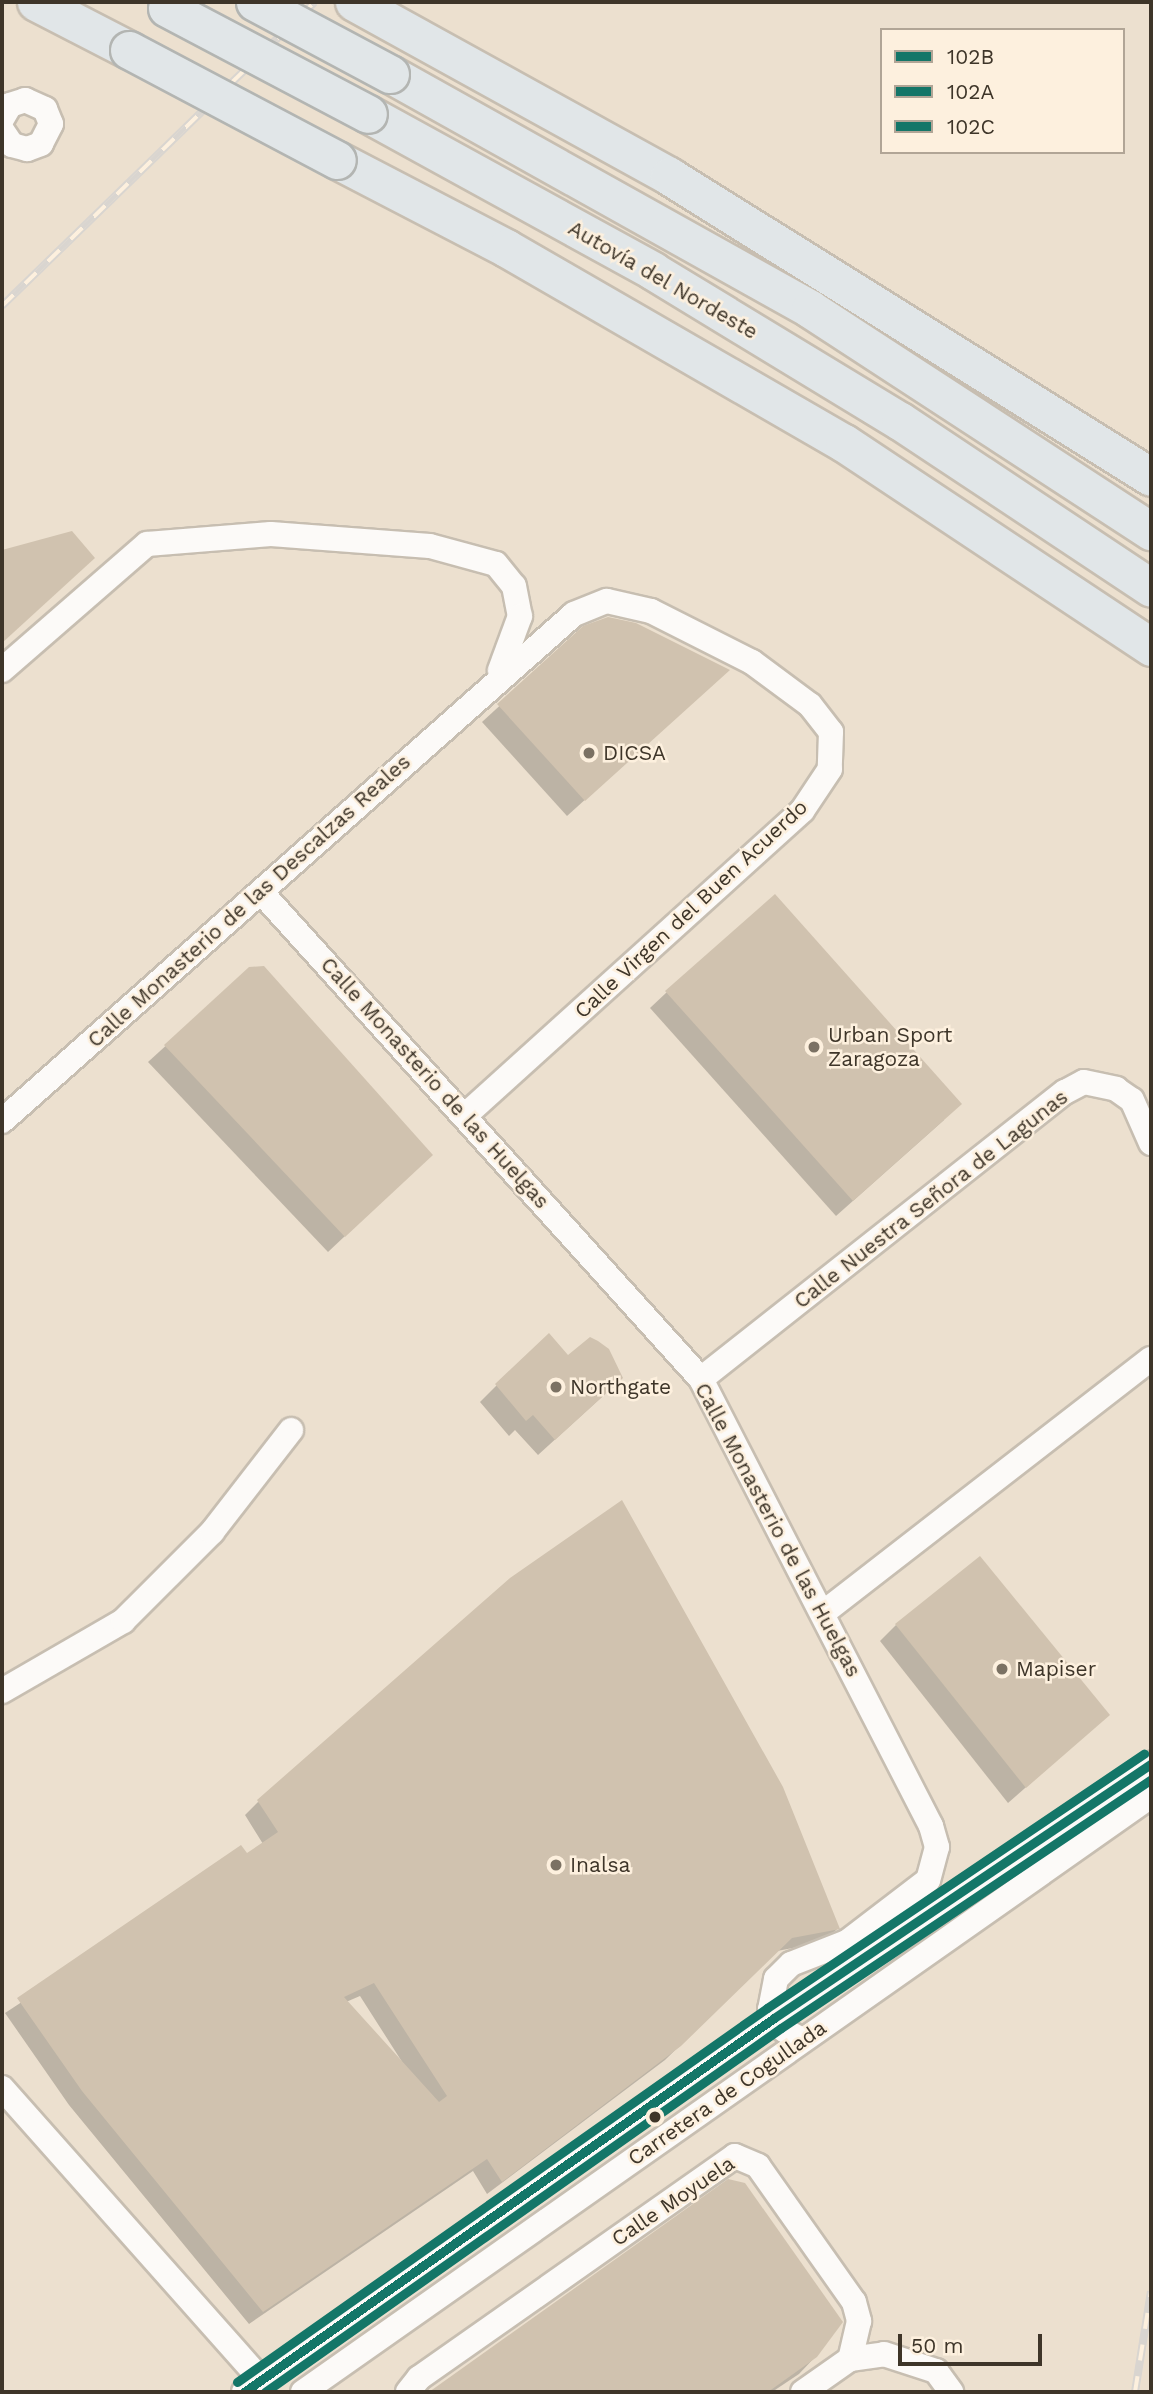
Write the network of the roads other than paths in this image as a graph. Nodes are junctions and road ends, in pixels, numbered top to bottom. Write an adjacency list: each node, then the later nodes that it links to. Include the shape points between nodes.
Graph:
1 (36, 2): 10 (highway, bridge, via 518,254 844,443)
2 (255, 2): 8 (highway, bridge, via 810,309)
3 (354, 2): 7 (highway, via 681,183)
4 (162, 5): 9 (highway, Autovía del Nordeste, bridge, via 653,271 900,421)
5 (2, 118): 6 (street, via 17,101 33,100 46,109 51,124 41,144 27,149 12,145)
6 (2, 130)
7 (1151, 477)
8 (1151, 531)
9 (1151, 588)
10 (1151, 647)
11 (2, 670): 12 (street, via 147,544 271,534 430,545 496,564 514,586 520,616)
12 (495, 680): 13 (street, Calle Monasterio de las Descalzas Reales); 14 (street, Calle Virgen del Buen Acuerdo, via 591,605 629,604 752,662 822,716 834,749 830,769 802,811)
13 (261, 892): 14 (street, Calle Monasterio de las Huelgas); 15 (street, Calle Monasterio de las Descalzas Reales)
14 (466, 1115): 18 (street, Calle Monasterio de las Huelgas)
15 (2, 1121)
16 (1151, 1143): 18 (street, Calle Nuestra Señora de Lagunas, via 1132,1100 1116,1089 1084,1082 1065,1092)
17 (1151, 1359): 20 (street)
18 (701, 1379): 20 (street, Calle Monasterio de las Huelgas)
19 (291, 1430): 21 (street, via 212,1532 123,1621)
20 (823, 1612): 24 (street, Calle Monasterio de las Huelgas, via 937,1847 935,1866 917,1891 847,1942 803,1959 776,1979 769,1999)
21 (2, 1691)
22 (1151, 1765): 24 (street, Carretera de Cogullada)
23 (1151, 1796): 25 (street, Carretera de Cogullada)
24 (774, 2018): 25 (street); 28 (street, Carretera de Cogullada)
25 (802, 2040): 29 (street, Carretera de Cogullada)
26 (2, 2088): 28 (street)
27 (849, 2359): 30 (street, Calle Moyuela, via 859,2321 854,2301 758,2166 735,2156 419,2378); 31 (street); 32 (street, via 884,2354 918,2362 936,2371)
28 (252, 2386)
29 (310, 2390)
30 (408, 2392)
31 (803, 2392)
32 (951, 2392)

